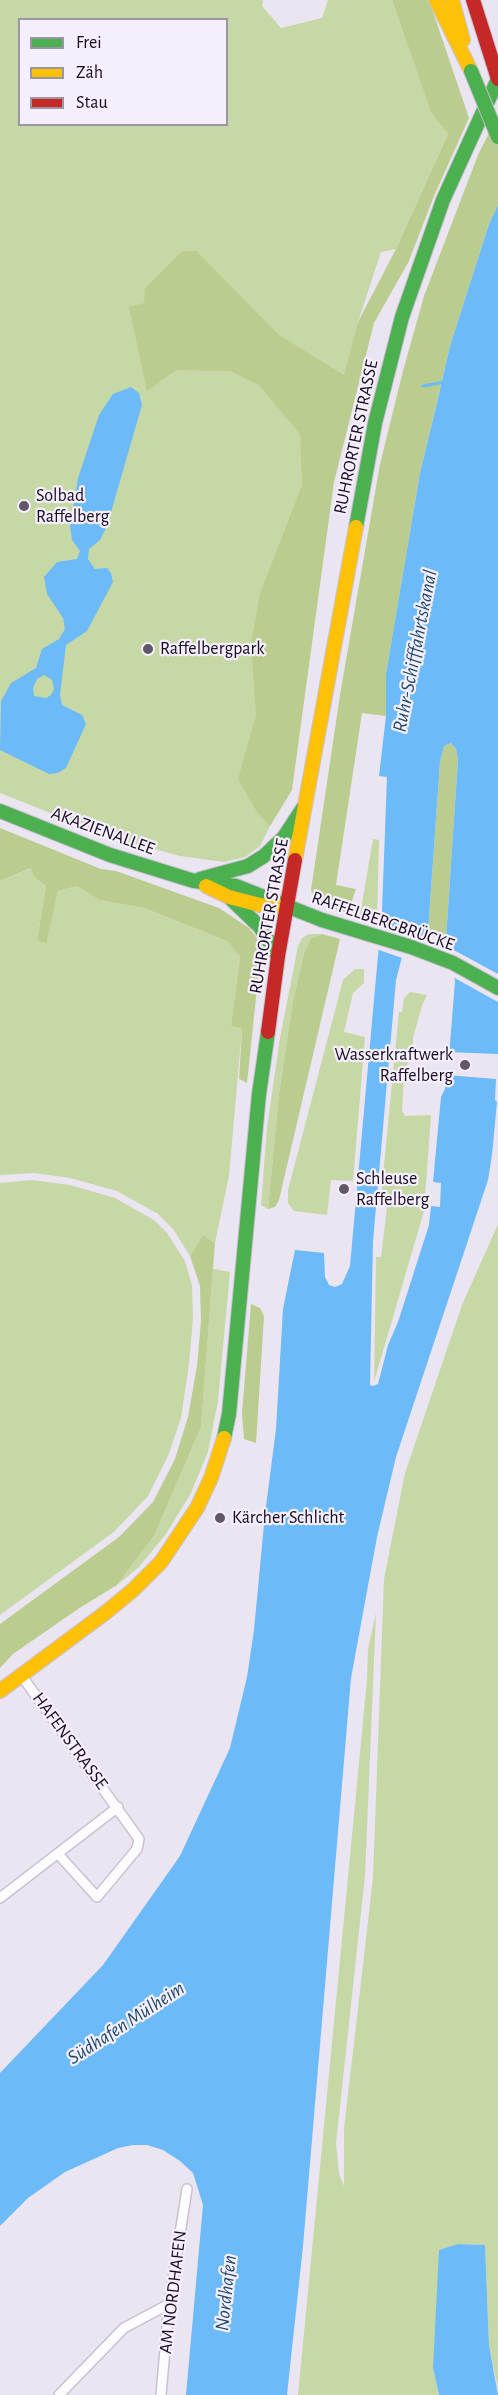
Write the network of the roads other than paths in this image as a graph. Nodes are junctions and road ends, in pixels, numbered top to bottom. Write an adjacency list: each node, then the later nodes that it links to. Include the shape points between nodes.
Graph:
1 (436, 0): 4 (main road)
2 (452, 0): 4 (main road)
3 (473, 0): 5 (main road)
4 (471, 71): 6 (main road, bridge)
5 (498, 79): 7 (main road, RUHRORTER STRASSE, via 443,200 402,317 362,485)
6 (498, 137)
7 (307, 801): 9 (main road, via 284,837 264,855 248,866); 11 (main road, RUHRORTER STRASSE)
8 (0, 811): 9 (main road, AKAZIENALLEE, via 110,855)
9 (194, 881): 10 (main road, AKAZIENALLEE); 11 (main road, AKAZIENALLEE, via 236,886)
10 (229, 897): 11 (main road, AKAZIENALLEE); 12 (main road, via 260,927)
11 (287, 907): 12 (main road, RUHRORTER STRASSE); 13 (main road, RAFFELBERGBRÜCKE, via 453,963)
12 (278, 956): 14 (main road, RUHRORTER STRASSE, via 260,1094 229,1414 214,1469 197,1508 161,1562 105,1613)
13 (498, 988)
14 (21, 1675): 15 (main road, RUHRORTER STRASSE); 16 (street, HAFENSTRASSE)
15 (0, 1691)
16 (118, 1808): 17 (street, HAFENSTRASSE); 17 (street, HAFENSTRASSE, via 136,1833 139,1845 97,1897)
17 (58, 1854): 18 (street, HAFENSTRASSE)
18 (0, 1898)
19 (187, 2189): 20 (street, AM NORDHAFEN)
20 (169, 2304): 21 (street, via 124,2328); 22 (street, AM NORDHAFEN)
21 (59, 2395)
22 (161, 2395)

